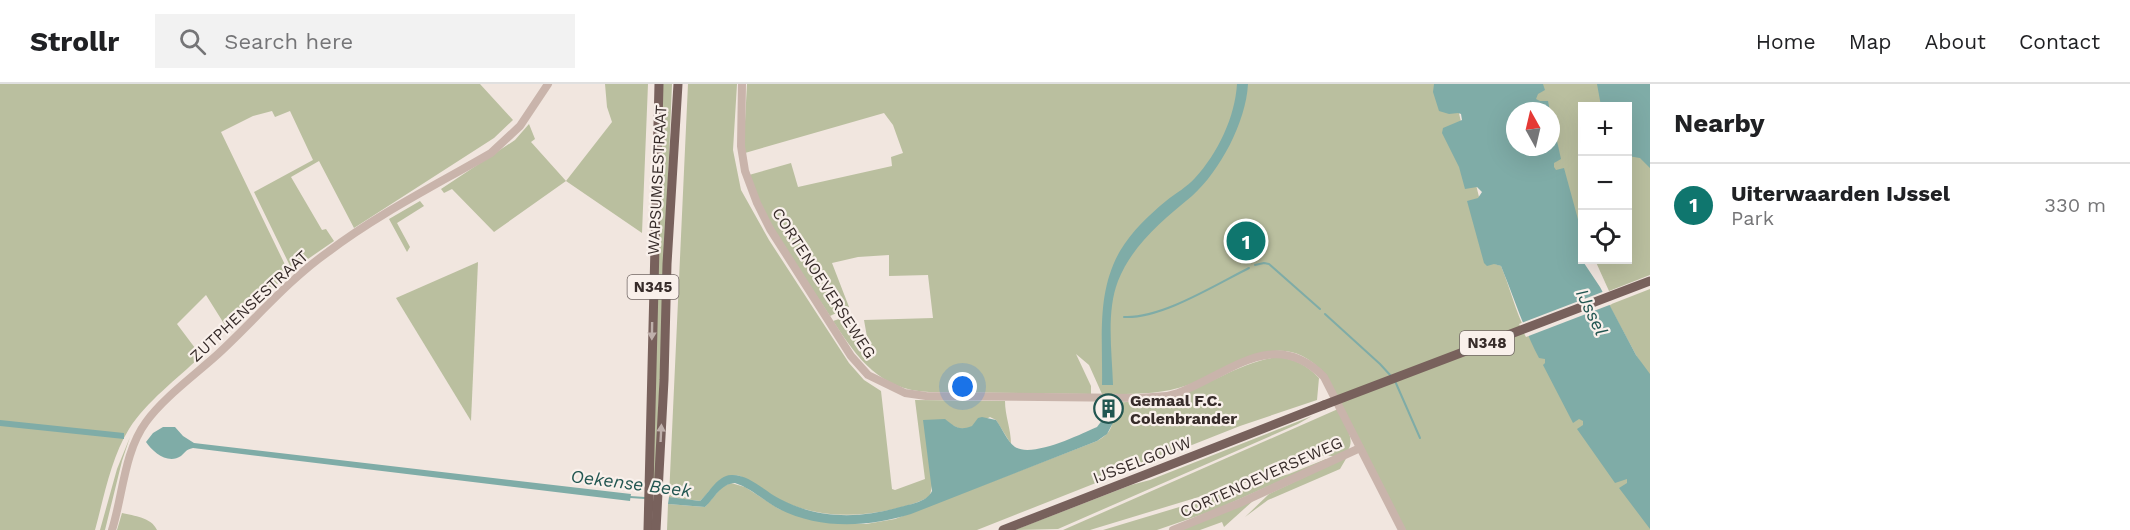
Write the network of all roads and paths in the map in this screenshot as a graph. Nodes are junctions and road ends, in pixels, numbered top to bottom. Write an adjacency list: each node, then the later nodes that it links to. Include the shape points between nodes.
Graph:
1 (548, 84): 9 (street, ZUTPHENSESTRAAT, via 507,140 328,251 160,407 133,447)
2 (659, 84): 7 (main road, WAPSUMSESTRAAT / N345, one-way to 7)
3 (678, 84): 7 (main road, WAPSUMSESTRAAT / N345, one-way to 3, via 664,380)
4 (742, 84): 6 (street, CORTENOEVERSEWEG, via 742,155 757,203 851,357 868,375 920,396 1139,398 1178,393 1258,356 1279,353 1309,364 1324,377)
5 (1650, 281): 12 (main road, IJSSELGOUW / N348, bridge)
6 (1360, 448): 13 (street, CORTENOEVERSEWEG); 14 (street, CORTENOEVERSEWEG)
7 (653, 491): 8 (main road, WAPSUMSESTRAAT / N345)
8 (653, 503): 10 (main road, WAPSUMSESTRAAT / N345); 11 (main road, WAPSUMSESTRAAT / N345)
9 (112, 530)
10 (648, 530)
11 (656, 530)
12 (1003, 530)
13 (1173, 530)
14 (1402, 530)

